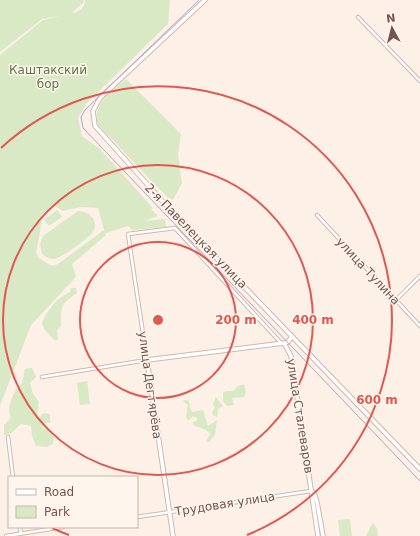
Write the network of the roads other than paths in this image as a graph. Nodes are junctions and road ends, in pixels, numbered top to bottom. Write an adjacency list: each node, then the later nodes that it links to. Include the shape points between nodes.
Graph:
1 (205, 0): 8 (main road, 2-я Павелецкая улица, via 100,98 95,106 93,119 100,134)
2 (358, 17): 3 (street)
3 (420, 81)
4 (317, 216): 6 (street, улица Тулина)
5 (420, 276): 6 (street)
6 (395, 300): 7 (street, улица Тулина)
7 (420, 326)
8 (292, 336): 9 (main road, via 288,342); 13 (main road, 2-я Павелецкая улица)
9 (283, 343): 10 (main road); 10 (street, улица Дегтярёва, via 175,228 128,234); 15 (main road, улица Сталеваров, via 291,356)
10 (147, 360): 11 (street); 16 (main road, улица Дегтярёва)
11 (42, 377)
12 (8, 437): 14 (street)
13 (420, 469)
14 (13, 476)
15 (312, 490): 16 (street, Трудовая улица); 23 (main road, улица Сталеваров); 24 (main road, улица Сталеваров, via 317,502)
16 (169, 512): 17 (street, Трудовая улица); 22 (main road, улица Дегтярёва)
17 (138, 517)
18 (20, 528): 20 (street)
19 (57, 528): 20 (street)
20 (21, 534): 21 (street)
21 (6, 536)
22 (172, 536)
23 (318, 536)
24 (322, 536)

